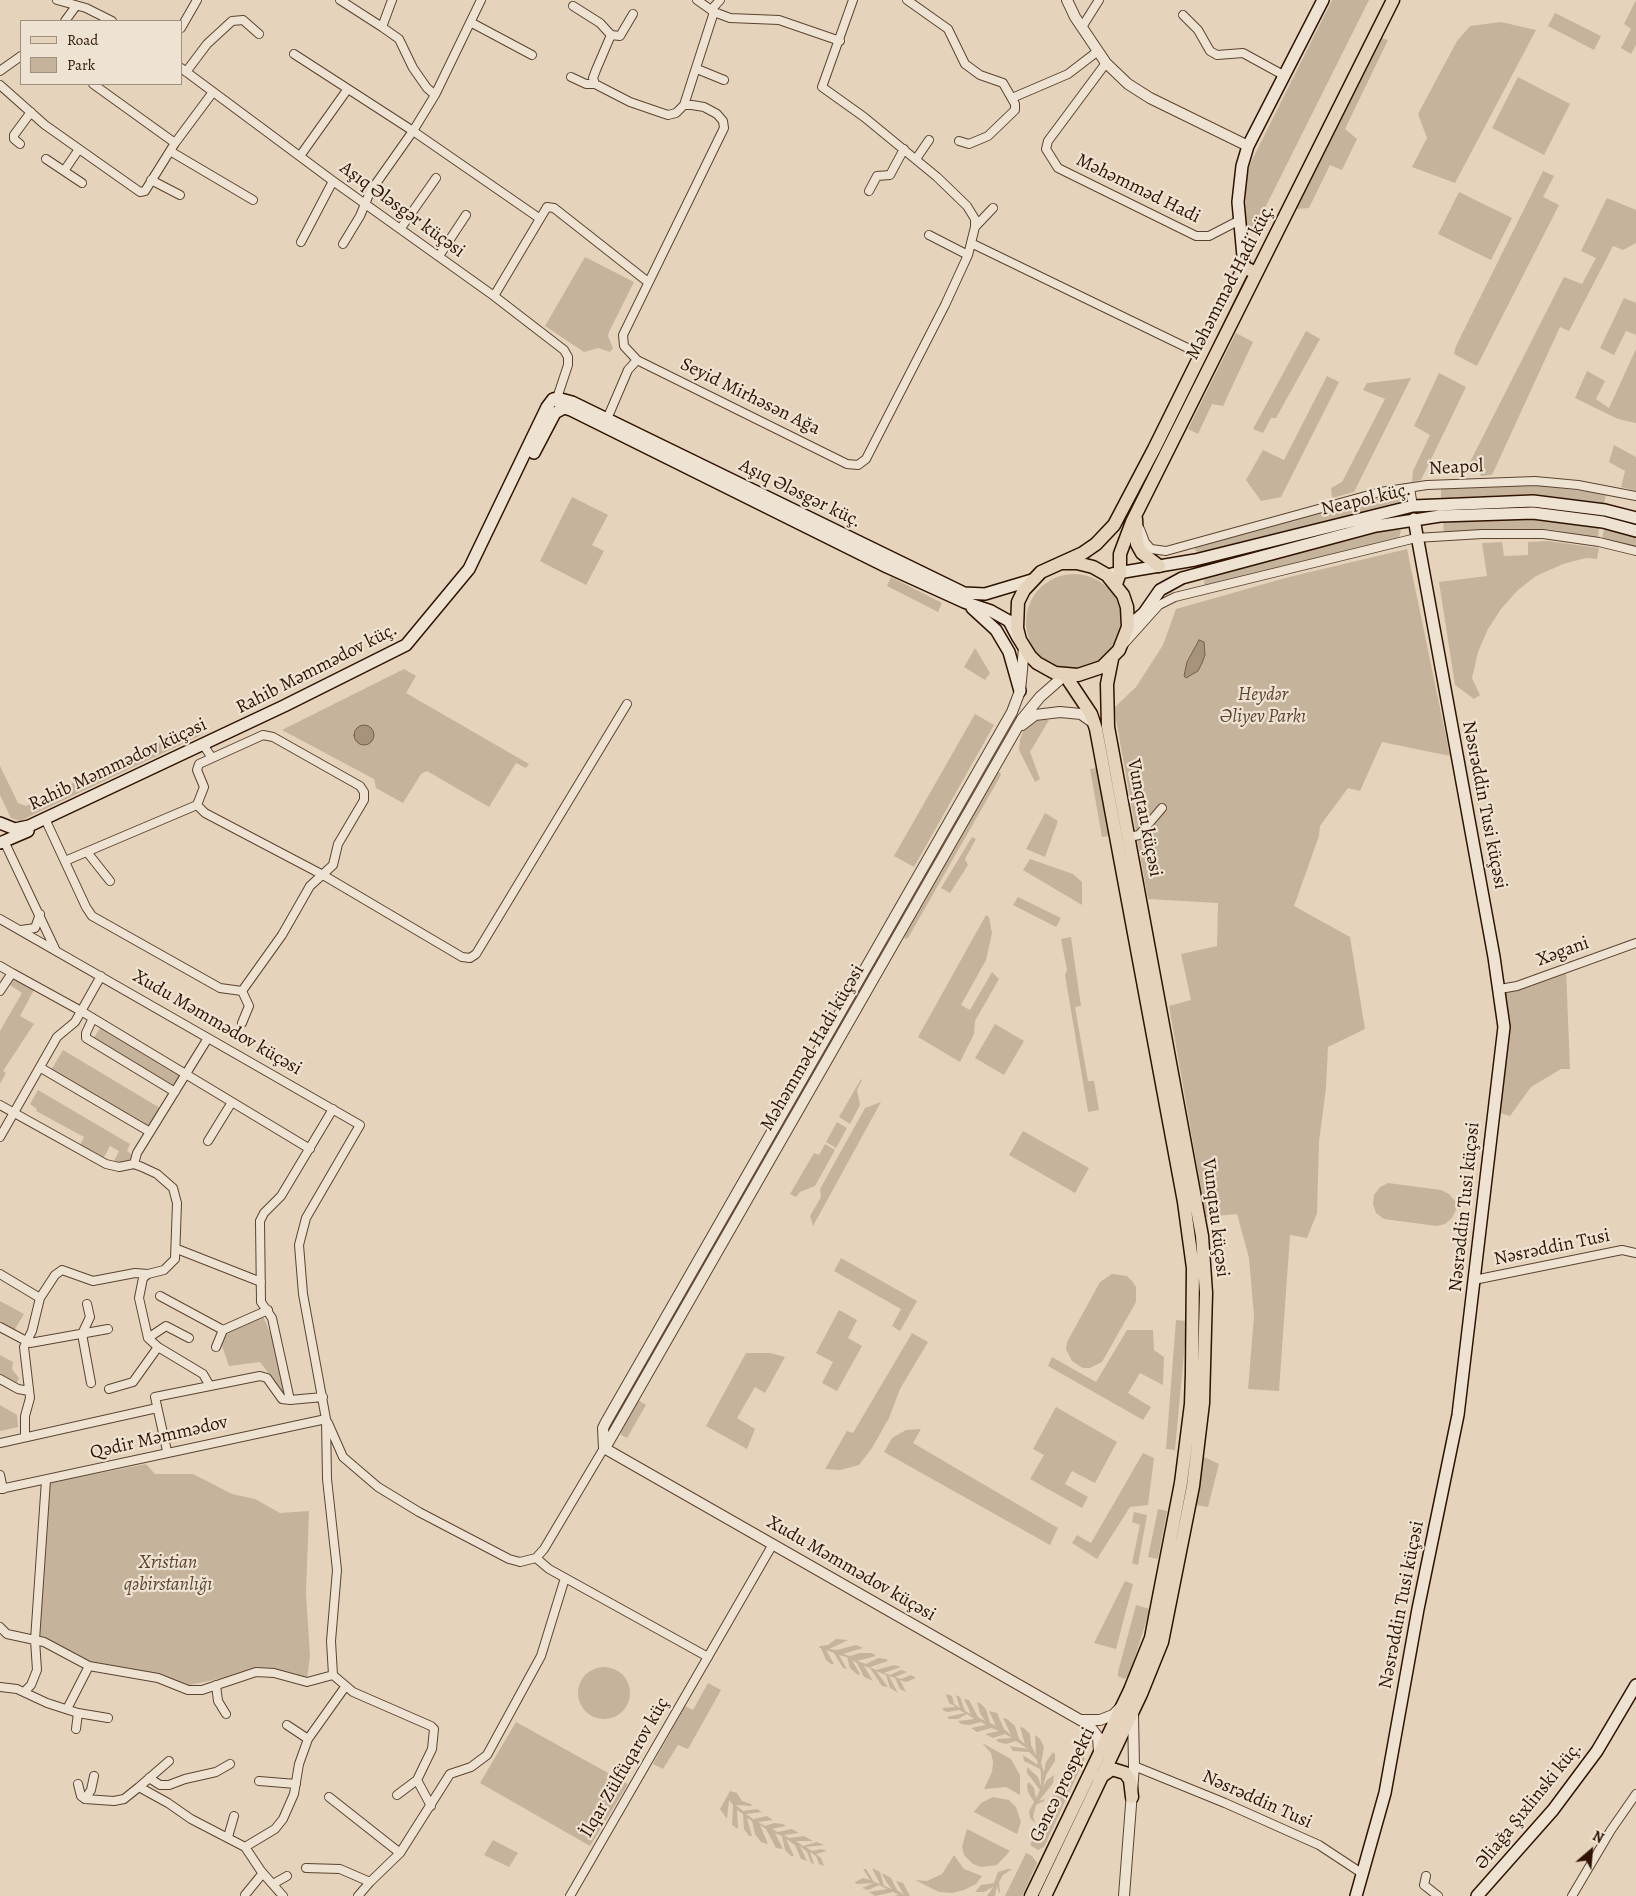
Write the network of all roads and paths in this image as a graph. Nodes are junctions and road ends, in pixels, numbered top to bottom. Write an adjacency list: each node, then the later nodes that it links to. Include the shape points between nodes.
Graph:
1 (57, 0): 14 (street)
2 (197, 0): 22 (street)
3 (340, 0): 24 (street)
4 (392, 0): 24 (street)
5 (481, 0): 21 (street)
6 (698, 0): 16 (street)
7 (720, 0): 16 (street)
8 (853, 0): 27 (street)
9 (907, 0): 45 (street, via 948,29 965,64 980,75 1003,83)
10 (1067, 0): 23 (street)
11 (1099, 0): 23 (street)
12 (1323, 0): 36 (main road)
13 (1392, 0): 82 (main road, Məhəmməd Hadi küç.)
14 (76, 6): 19 (street); 20 (street)
15 (572, 6): 26 (street, via 600,22)
16 (713, 11): 27 (street, via 740,19 779,20); 33 (street)
17 (633, 14): 26 (street, via 620,36)
18 (1183, 14): 36 (street, via 1198,30 1210,51 1217,55 1242,53)
19 (66, 20)
20 (110, 20)
21 (472, 23): 30 (street); 44 (street)
22 (182, 26)
23 (1082, 27): 28 (street)
24 (382, 28): 44 (street, via 398,39 413,68)
25 (259, 34): 34 (street, via 243,20 232,21)
26 (611, 35): 39 (street, via 593,78)
27 (840, 41): 55 (street, via 822,87)
28 (1098, 52): 32 (street); 45 (street, via 1068,74)
29 (294, 54): 42 (street)
30 (532, 55)
31 (20, 57): 35 (street)
32 (1106, 63): 53 (street, via 1128,84 1150,98); 72 (street, Məhəmməd Hadi, via 1048,141 1046,149 1058,168 1196,236 1209,236)
33 (697, 68): 38 (street); 46 (street)
34 (184, 70): 43 (street, Aşıq Ələsgər küçəsi)
35 (0, 71)
36 (1285, 76): 53 (main road)
37 (571, 77): 39 (street, via 586,84)
38 (724, 80)
39 (595, 84): 46 (street, via 630,102 668,115 676,113)
40 (0, 85): 47 (street)
41 (94, 85): 51 (street)
42 (347, 90): 48 (street); 57 (street)
43 (213, 92): 51 (street); 57 (street, Aşıq Ələsgər küçəsi)
44 (435, 95): 48 (street)
45 (1012, 98): 50 (street, via 1015,110 988,136 969,144)
46 (684, 105): 83 (street, via 704,107 717,114 723,120 724,128)
47 (31, 112): 52 (street, via 14,135); 54 (street)
48 (413, 131): 68 (street); 71 (street)
49 (929, 140): 59 (street)
50 (959, 141)
51 (176, 143): 56 (street)
52 (20, 144)
53 (1248, 146): 72 (main road, via 1238,185)
54 (79, 149): 60 (street); 62 (street, via 140,192 145,191)
55 (904, 149): 59 (street); 65 (street, via 890,175 877,176)
56 (170, 151): 62 (street); 67 (street)
57 (300, 156): 63 (street, Aşıq Ələsgər küçəsi)
58 (46, 159): 60 (street)
59 (916, 159): 73 (street, via 967,206 975,219)
60 (64, 171): 64 (street)
61 (436, 178): 74 (street)
62 (151, 180): 66 (street)
63 (333, 181): 68 (street, Aşıq Ələsgər küçəsi); 76 (street)
64 (82, 183)
65 (869, 191)
66 (180, 195)
67 (253, 200)
68 (365, 202): 74 (street, Aşıq Ələsgər küçəsi); 77 (street)
69 (993, 208): 73 (street)
70 (466, 215): 80 (street)
71 (539, 218): 83 (street, via 547,207 554,208); 84 (street)
72 (1238, 221): 81 (main road)
73 (975, 227): 78 (street, Seyid Mirhəsən Ağa)
74 (401, 228): 80 (street, Aşıq Ələsgər küçəsi)
75 (929, 235): 79 (street)
76 (301, 242)
77 (343, 244)
78 (972, 244): 79 (street, Seyid Mirhəsən Ağa); 85 (street)
79 (968, 255): 86 (street, Seyid Mirhəsən Ağa, via 866,459 858,465 847,464)
80 (439, 256): 84 (street, Aşıq Ələsgər küçəsi)
81 (1244, 266): 82 (main road); 85 (main road, Məhəmməd Hadi küç.)
82 (1256, 273): 92 (main road, Məhəmməd Hadi küç.)
83 (648, 282): 86 (street, via 623,335 624,346)
84 (494, 296): 87 (street, Aşıq Ələsgər küçəsi, via 566,354 568,364)
85 (1200, 354): 98 (main road, Məhəmməd Hadi küç., via 1114,525 1096,544)
86 (636, 360): 88 (street, via 628,370)
87 (560, 405): 88 (main road, Aşıq Ələsgər küç.); 105 (main road, Rahib Məmmədov küç., via 553,399 548,407 474,564)
88 (606, 422): 101 (main road, Aşıq Ələsgər küç., via 964,593 985,594); 102 (main road, Aşıq Ələsgər küç., via 887,567)
89 (1410, 488): 90 (street, Neapol, via 1535,481); 91 (street); 92 (street, Neapol, via 1380,492 1166,551 1152,549 1145,542)
90 (1636, 496)
91 (1412, 506): 93 (main road, Neapol küç., via 1533,501 1605,510); 99 (main road, Neapol küç., via 1213,556)
92 (1136, 514): 99 (main road, via 1137,544 1142,553); 100 (main road, Məhəmməd Hadi küç.)
93 (1636, 518)
94 (1414, 519): 95 (main road, Neapol küç., via 1533,513 1603,522); 96 (main road, Nəsrəddin Tusi küçəsi); 103 (main road, Neapol küç., via 1320,540 1182,578 1160,590 1144,613)
95 (1636, 531)
96 (1416, 538): 97 (street, via 1543,534); 106 (street, via 1166,600); 134 (main road, Nəsrəddin Tusi küçəsi)
97 (1636, 551)
98 (1064, 564): 100 (main road, via 1093,567); 101 (main road, via 1041,572)
99 (1160, 566): 100 (main road, Neapol küç.)
100 (1114, 577): 103 (main road, via 1127,607)
101 (1032, 580): 104 (main road, via 1017,608 1016,628)
102 (964, 602): 104 (main road, Aşıq Ələsgər küç., via 1001,616 1009,622); 108 (main road, via 996,630 1009,652)
103 (1128, 627): 106 (main road)
104 (1022, 644): 107 (main road, via 1037,663); 108 (street, Məhəmməd Hadi küçəsi)
105 (403, 651): 112 (main road, Rahib Məmmədov küç.); 113 (main road)
106 (1116, 654): 107 (main road, via 1090,672); 110 (main road)
107 (1065, 675): 110 (main road); 111 (street, Məhəmməd Hadi küçəsi, via 1032,707)
108 (1020, 691): 118 (street, Məhəmməd Hadi küçəsi, via 1012,712)
109 (627, 704): 124 (street, via 473,957 462,957)
110 (1100, 727): 111 (street, via 1081,714 1060,712 1035,715); 120 (main road, Vunqtau küçəsi); 196 (main road, Vunqtau küçəsi, via 1193,1268 1191,1404)
111 (1016, 730): 119 (street, Məhəmməd Hadi küçəsi)
112 (223, 734): 116 (main road, Rahib Məmmədov küçəsi, via 29,826 15,829)
113 (209, 754): 114 (street, via 197,767 204,787); 117 (main road); 124 (street, via 268,735 362,789 364,800 338,844 333,865)
114 (197, 806): 122 (street); 124 (street)
115 (1162, 808): 120 (street, via 1139,835)
116 (0, 822)
117 (47, 823): 121 (main road); 123 (street)
118 (947, 826): 119 (street); 153 (street, Məhəmməd Hadi küçəsi)
119 (957, 832): 154 (street, Məhəmməd Hadi küçəsi)
120 (1129, 837): 196 (main road, Vunqtau küçəsi, via 1197,1201 1205,1268 1203,1403 1169,1614)
121 (1, 839): 126 (street)
122 (87, 852): 123 (street); 125 (street)
123 (65, 861): 136 (street, via 88,913 97,920 220,988)
124 (323, 875): 136 (street, via 310,886 282,935)
125 (110, 881)
126 (40, 914): 128 (street, via 35,928); 130 (street)
127 (0, 919): 128 (street, Xudu Məmmədov küçəsi)
128 (19, 930): 130 (street, Xudu Məmmədov küçəsi)
129 (1636, 943): 134 (street, Xəgani, via 1517,986)
130 (56, 950): 133 (street, Xudu Məmmədov küçəsi)
131 (0, 966): 132 (street)
132 (12, 973): 135 (street); 137 (street)
133 (101, 976): 137 (street); 140 (street, Xudu Məmmədov küçəsi)
134 (1500, 989): 159 (main road, Nəsrəddin Tusi küçəsi, via 1502,1042)
135 (0, 991)
136 (242, 992): 139 (street, via 249,1006)
137 (81, 1011): 138 (street); 141 (street, via 71,1026 57,1037)
138 (93, 1018): 142 (street); 143 (street, via 86,1038)
139 (242, 1023)
140 (208, 1038): 142 (street); 146 (street, Xudu Məmmədov küçəsi)
141 (41, 1068): 147 (street); 148 (street)
142 (186, 1074): 143 (street); 144 (street)
143 (175, 1092): 148 (street)
144 (232, 1102): 150 (street); 151 (street)
145 (0, 1105): 147 (street)
146 (333, 1109): 151 (street); 179 (street, Xudu Məmmədov küçəsi, via 360,1125 306,1218 299,1245 303,1294)
147 (14, 1113): 149 (street); 152 (street, via 106,1164)
148 (150, 1132): 152 (street)
149 (0, 1137)
150 (208, 1141)
151 (310, 1150): 160 (street, via 281,1196 260,1221)
152 (134, 1164): 155 (street, via 157,1174 173,1188 176,1194)
153 (718, 1224): 154 (street); 185 (street, Məhəmməd Hadi küçəsi, via 606,1422)
154 (728, 1230): 185 (street, Məhəmməd Hadi küçəsi)
155 (177, 1249): 158 (street, via 175,1259 168,1267); 160 (street)
156 (1636, 1253): 159 (street, Nəsrəddin Tusi, via 1622,1250)
157 (0, 1274): 162 (street)
158 (148, 1274): 162 (street, via 135,1273 93,1281 62,1270); 169 (street, via 141,1283 139,1298)
159 (1474, 1280): 238 (main road, Nəsrəddin Tusi küçəsi, via 1458,1415 1416,1619 1385,1793)
160 (261, 1282): 164 (street, via 261,1302)
161 (160, 1296): 167 (street)
162 (40, 1298): 171 (street, via 32,1331)
163 (87, 1304): 168 (street, via 90,1317)
164 (268, 1310): 167 (street); 180 (street)
165 (0, 1327): 171 (street)
166 (108, 1329): 168 (street)
167 (223, 1330): 173 (street)
168 (82, 1334): 171 (street); 175 (street)
169 (148, 1338): 170 (street, via 166,1326); 172 (street)
170 (189, 1338)
171 (25, 1342): 178 (street, via 23,1353)
172 (158, 1347): 176 (street, via 203,1374); 177 (street, via 133,1382)
173 (216, 1347)
174 (0, 1379): 178 (street)
175 (91, 1383)
176 (210, 1386): 180 (street, via 265,1376 280,1397); 181 (street, via 155,1397)
177 (109, 1389)
178 (29, 1391): 183 (street)
179 (323, 1397): 180 (street); 182 (street)
180 (290, 1400)
181 (157, 1408): 183 (street); 186 (street)
182 (326, 1419): 186 (street, Qədir Məmmədov); 191 (street, via 344,1457 378,1487 509,1559 520,1562); 198 (street, via 327,1479 337,1570 331,1642)
183 (25, 1437): 184 (street)
184 (0, 1443)
185 (604, 1448): 190 (street, Xudu Məmmədov küçəsi); 191 (street, Məhəmməd Hadi küçəsi, via 560,1526)
186 (167, 1451): 188 (street, Qədir Məmmədov, via 150,1458)
187 (0, 1475): 189 (street)
188 (46, 1480): 189 (street, Qədir Məmmədov); 194 (street)
189 (1, 1489)
190 (773, 1544): 195 (street, İlqar Zülfüqarov küç); 210 (street, Xudu Məmmədov küçəsi)
191 (536, 1558): 192 (street)
192 (565, 1578): 195 (street); 231 (street, via 541,1656 496,1741 480,1762 450,1774)
193 (0, 1627): 194 (street, via 15,1637)
194 (35, 1640): 197 (street); 204 (street, via 36,1676)
195 (708, 1657): 246 (street, İlqar Zülfüqarov küç)
196 (1149, 1661): 203 (main road, Vunqtau küçəsi); 206 (main road, Vunqtau küçəsi)
197 (89, 1666): 199 (street, via 158,1678 188,1690); 205 (street)
198 (332, 1675): 199 (street, via 307,1682 256,1672); 202 (street)
199 (216, 1685): 208 (street, via 218,1701)
200 (1636, 1686): 252 (main road, Əliağa Şıxlinski küç., via 1597,1751 1553,1810)
201 (0, 1687): 204 (street)
202 (346, 1687): 213 (street); 221 (street, via 434,1729 432,1749)
203 (1130, 1690): 206 (main road, Gəncə prospekti)
204 (24, 1692): 205 (street)
205 (67, 1709): 207 (street)
206 (1126, 1710): 210 (street, via 1100,1720); 214 (main road, Gəncə prospekti); 217 (street); 220 (main road, Gəncə prospekti)
207 (78, 1713): 209 (street); 212 (street)
208 (226, 1714)
209 (108, 1718)
210 (1080, 1720): 214 (street, Xudu Məmmədov küçəsi, via 1095,1731)
211 (287, 1725): 213 (street)
212 (76, 1729)
213 (308, 1739): 224 (street)
214 (1099, 1752): 247 (main road, Gəncə prospekti)
215 (169, 1761): 219 (street)
216 (230, 1764): 219 (street, via 216,1772 168,1785 160,1785)
217 (1134, 1766): 229 (street); 238 (street, Nəsrəddin Tusi, via 1225,1802 1319,1845)
218 (94, 1776): 230 (street)
219 (149, 1778): 225 (street)
220 (1100, 1778): 229 (main road, via 1112,1769 1126,1773); 248 (main road, Gəncə prospekti)
221 (417, 1780): 227 (street); 231 (street)
222 (259, 1781): 224 (street)
223 (78, 1784): 230 (street)
224 (296, 1784): 234 (street, via 292,1801 279,1825)
225 (139, 1787): 230 (street, via 124,1799); 233 (street, via 198,1824)
226 (1636, 1794): 253 (street)
227 (397, 1796)
228 (329, 1797): 235 (street)
229 (1132, 1797): 249 (street)
230 (85, 1800)
231 (431, 1806): 235 (street)
232 (234, 1816): 233 (street)
233 (228, 1837): 234 (street)
234 (245, 1848): 237 (street)
235 (400, 1853): 241 (street)
236 (306, 1868): 241 (street, via 340,1869)
237 (263, 1873): 242 (street); 243 (street)
238 (1363, 1874): 250 (main road, Nəsrəddin Tusi küçəsi)
239 (287, 1876): 242 (street)
240 (1426, 1876): 251 (street, via 1424,1885)
241 (370, 1882): 245 (street)
242 (273, 1884): 244 (street)
243 (245, 1895)
244 (283, 1896)
245 (358, 1896)
246 (570, 1896)
247 (1031, 1896)
248 (1045, 1896)
249 (1124, 1896)
250 (1356, 1896)
251 (1438, 1896)
252 (1477, 1896)
253 (1572, 1896)

